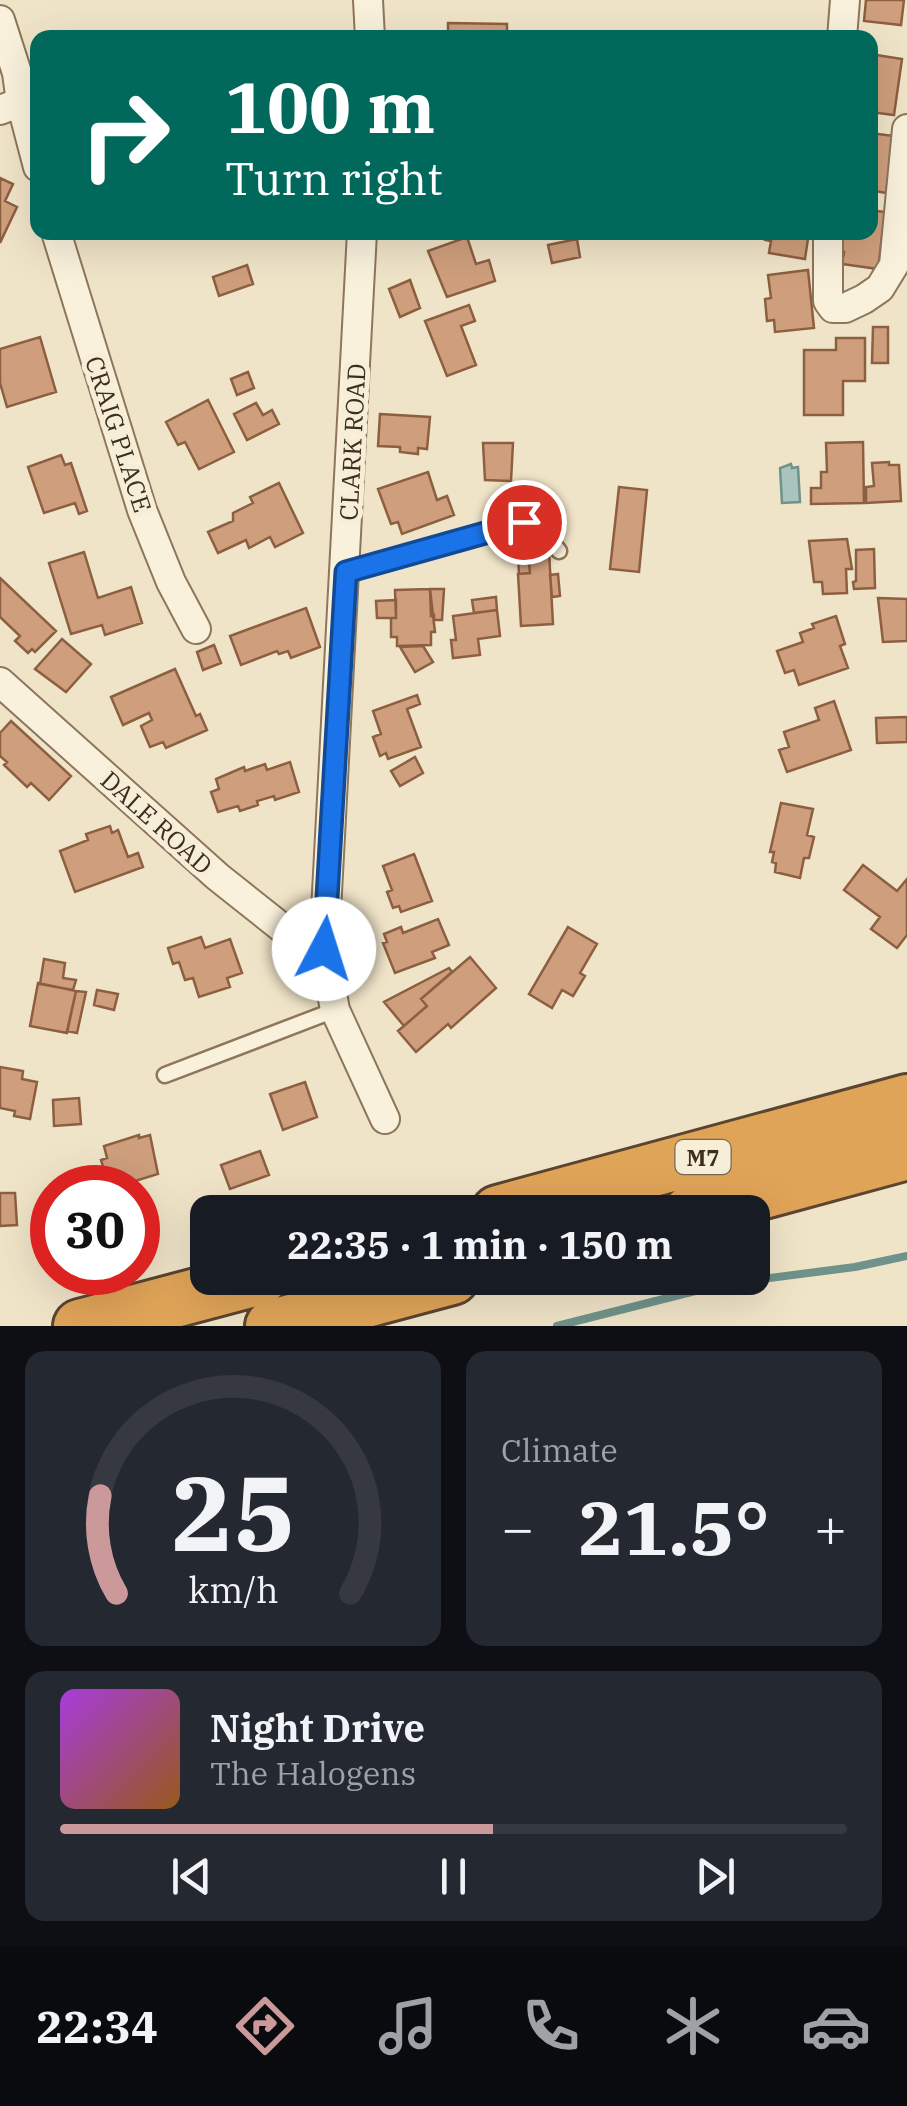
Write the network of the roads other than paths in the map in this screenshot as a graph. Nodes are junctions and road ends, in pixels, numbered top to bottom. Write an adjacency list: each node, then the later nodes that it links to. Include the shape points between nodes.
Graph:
1 (368, 0): 4 (street)
2 (846, 0): 5 (street)
3 (0, 20): 6 (street, via 17,73)
4 (370, 30)
5 (843, 30)
6 (10, 106): 8 (street)
7 (907, 130): 11 (street, via 894,265 880,288 833,308)
8 (30, 150)
9 (58, 240): 14 (street, CRAIG PLACE, via 142,510)
10 (362, 240): 13 (street, CLARK ROAD)
11 (828, 240)
12 (559, 551): 13 (lane, via 544,530 524,522)
13 (346, 572): 16 (street, CLARK ROAD)
14 (196, 629)
15 (0, 682): 16 (street, DALE ROAD, via 218,877 286,931)
16 (324, 949): 17 (street, CLARK ROAD)
17 (336, 1010): 18 (lane); 20 (street, CLARK ROAD)
18 (165, 1074)
19 (907, 1101): 22 (highway, M7)
20 (384, 1119)
21 (907, 1154): 23 (highway, M7)
22 (561, 1195)
23 (754, 1195)
24 (197, 1295): 26 (highway)
25 (388, 1295): 27 (highway)
26 (80, 1326)
27 (272, 1326)

